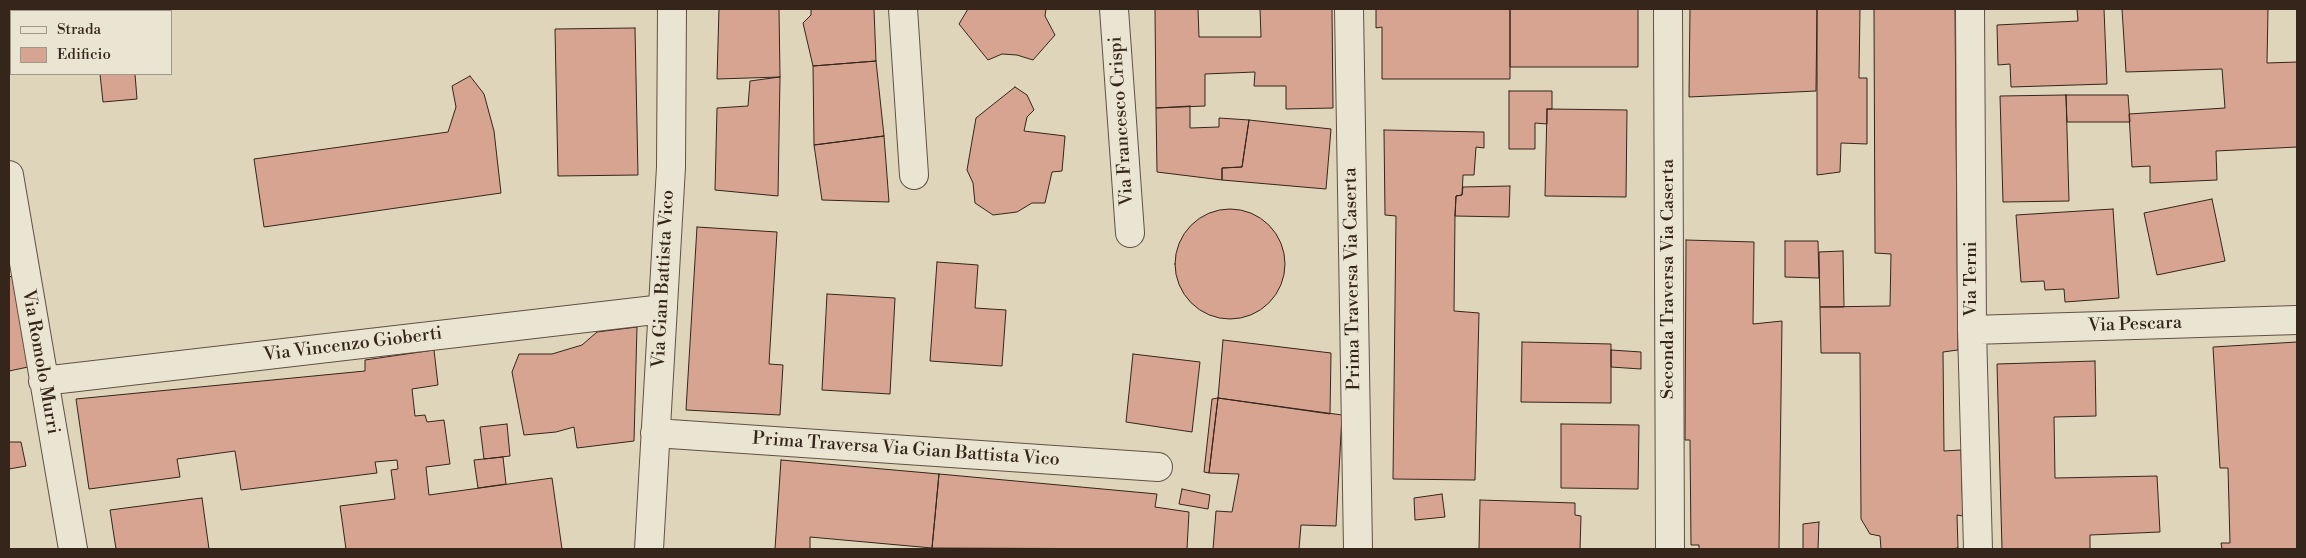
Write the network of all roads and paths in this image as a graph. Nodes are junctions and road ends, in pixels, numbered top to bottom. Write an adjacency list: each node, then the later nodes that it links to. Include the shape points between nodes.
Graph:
1 (672, 9): 10 (street, Via Gian Battista Vico, via 671,167)
2 (903, 9): 8 (street)
3 (1114, 9): 9 (street, Via Francesco Crispi)
4 (1349, 9): 18 (street, Prima Traversa Via Caserta)
5 (1668, 9): 19 (street, Seconda Traversa Via Caserta)
6 (1970, 9): 12 (street, Via Terni)
7 (9, 174): 13 (street, Via Romolo Murri)
8 (914, 175)
9 (1130, 233)
10 (662, 309): 13 (street, Via Vincenzo Gioberti); 14 (street, Via Gian Battista Vico)
11 (2297, 320): 12 (street, Via Pescara)
12 (1972, 330): 20 (street, Via Terni)
13 (43, 381): 16 (street, Via Romolo Murri)
14 (656, 433): 15 (street, Prima Traversa Via Gian Battista Vico); 17 (street, Via Gian Battista Vico)
15 (1158, 467)
16 (73, 549)
17 (649, 549)
18 (1358, 549)
19 (1670, 549)
20 (1978, 549)

